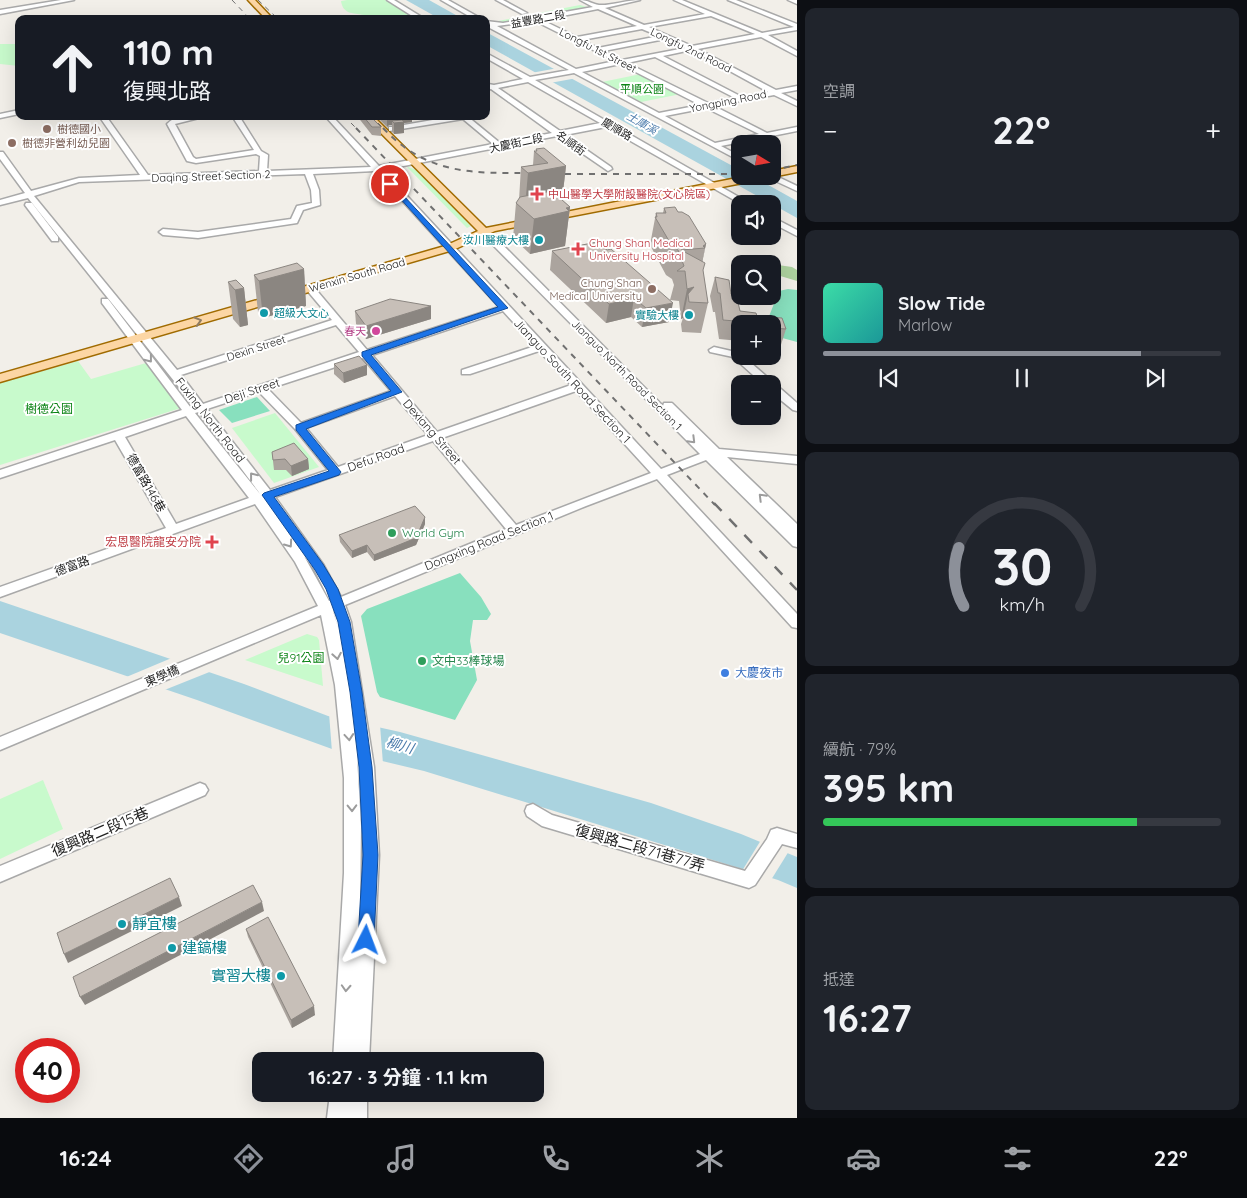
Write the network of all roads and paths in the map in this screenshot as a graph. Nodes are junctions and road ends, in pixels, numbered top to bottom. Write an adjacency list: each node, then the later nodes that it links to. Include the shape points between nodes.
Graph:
1 (29, 0): 20 (street)
2 (36, 0): 20 (street)
3 (46, 0): 20 (street)
4 (62, 0): 5 (street); 20 (street)
5 (71, 0)
6 (251, 0): 22 (main road)
7 (260, 0): 23 (main road)
8 (390, 0): 24 (street)
9 (444, 0): 25 (street)
10 (499, 0): 26 (street, 益豐路二段, via 528,13)
11 (595, 0): 17 (street)
12 (637, 0): 19 (street, 益豐路二段)
13 (677, 0): 21 (street)
14 (731, 0): 31 (street)
15 (739, 0): 31 (street)
16 (792, 0): 18 (street)
17 (583, 2): 19 (street, Longfu 2nd Road)
18 (797, 2)
19 (599, 7): 28 (street, 益豐路二段); 33 (street, Longfu 2nd Road)
20 (0, 10)
21 (713, 14): 33 (street); 34 (street)
22 (266, 15)
23 (276, 15)
24 (415, 15)
25 (472, 15)
26 (513, 15)
27 (504, 17): 29 (street, 益豐路二段)
28 (536, 19): 30 (street, 益豐路二段); 36 (street, Longfu 1st Street)
29 (490, 21)
30 (490, 24)
31 (797, 25): 34 (street)
32 (490, 26): 43 (street)
33 (643, 27): 35 (street, Longfu 2nd Road); 36 (street)
34 (761, 35): 37 (street); 39 (street)
35 (666, 37): 37 (street, Longfu 2nd Road); 38 (street)
36 (576, 39): 38 (street, Longfu 1st Street)
37 (690, 48): 40 (street); 48 (street, Longfu 2nd Road)
38 (598, 50): 42 (street, Longfu 1st Street)
39 (797, 54)
40 (656, 55): 42 (street); 49 (street)
41 (490, 57): 44 (street, 慶順路)
42 (621, 62): 43 (street); 51 (street, Longfu 1st Street)
43 (576, 71): 44 (street); 53 (street)
44 (530, 80): 45 (street); 63 (street, 慶順路)
45 (490, 86)
46 (490, 87): 66 (street, 名順街)
47 (797, 88): 48 (street, Yongping Road)
48 (776, 92): 49 (street, Yongping Road); 50 (street, Longfu 2nd Road)
49 (742, 99): 51 (street, Yongping Road)
50 (797, 104)
51 (707, 105): 53 (street, Yongping Road); 67 (street, Longfu 1st Street)
52 (15, 113): 54 (street)
53 (658, 115): 69 (street)
54 (0, 116)
55 (105, 120): 85 (street)
56 (180, 120): 71 (street, via 171,126 192,161)
57 (238, 120): 71 (street)
58 (332, 120): 78 (street, Jianguo South Road Section 1)
59 (373, 120): 75 (main road)
60 (383, 120): 64 (main road)
61 (446, 120): 64 (street)
62 (468, 120): 70 (street)
63 (608, 124): 66 (street, 大慶街二段); 86 (street, 慶順路)
64 (392, 129): 75 (main road)
65 (797, 129): 67 (street)
66 (559, 134): 70 (street, 大慶街二段); 79 (street, 名順街)
67 (766, 135)
68 (731, 142): 69 (street)
69 (715, 145): 73 (street)
70 (500, 146): 75 (street, 大慶街二段)
71 (257, 152): 83 (street, via 264,155)
72 (0, 154): 91 (street, Fuxing North Road)
73 (731, 154)
74 (797, 160): 76 (main road)
75 (420, 162): 78 (street, Daqing Street Section 2); 95 (main road, Jianguo North Road Section 1)
76 (781, 163)
77 (0, 167): 91 (street, Fuxing North Road)
78 (377, 169): 81 (street, Daqing Street Section 2); 98 (street, Jianguo South Road Section 1)
79 (608, 169)
80 (797, 169): 82 (main road)
81 (309, 172): 83 (street, Daqing Street Section 2); 96 (street, via 316,205 300,208 294,221 198,234)
82 (781, 173)
83 (263, 174): 85 (street, Daqing Street Section 2)
84 (731, 174): 86 (main road, Wenxin South Road)
85 (146, 178): 91 (street, Daqing Street Section 2, via 75,180)
86 (706, 179): 89 (street, 慶順路); 95 (main road, Wenxin South Road)
87 (781, 180): 90 (street)
88 (731, 183): 89 (main road, Wenxin South Road)
89 (717, 186): 92 (street, 慶順路); 95 (main road, Wenxin South Road)
90 (797, 189)
91 (26, 195): 93 (street, Daqing Street Section 2); 102 (street, Fuxing North Road, via 88,279)
92 (732, 195)
93 (0, 203)
94 (781, 224): 97 (street)
95 (486, 228): 98 (main road, Wenxin South Road); 121 (street, Jianguo North Road Section 1)
96 (163, 232)
97 (797, 233)
98 (446, 245): 99 (main road, Wenxin South Road); 100 (street, Jianguo South Road Section 1); 102 (main road, Wenxin South Road)
99 (310, 288): 101 (street, Dexiang Street); 102 (main road, Wenxin South Road, one-way to 99)
100 (504, 308): 103 (street, Jianguo South Road Section 1); 105 (street, Deji Street)
101 (338, 321): 105 (street, Dexiang Street); 108 (street, Dexin Street)
102 (135, 335): 106 (main road, Wenxin South Road); 108 (street, Fuxing North Road); 110 (main road, Wenxin South Road); 117 (street, Fuxing North Road, one-way to 117)
103 (540, 347): 107 (street); 111 (street, Jianguo South Road Section 1)
104 (714, 350): 109 (street, via 736,355)
105 (366, 354): 112 (street, Deji Street); 113 (street, Dexiang Street)
106 (0, 370)
107 (466, 372)
108 (175, 374): 116 (street, Fuxing North Road)
109 (759, 375)
110 (0, 378)
111 (578, 386): 120 (street, Defu Road); 125 (street, Jianguo South Road Section 1)
112 (261, 388): 116 (street, Deji Street); 118 (street)
113 (397, 392): 118 (street); 120 (street, Dexiang Street)
114 (781, 394): 115 (street)
115 (795, 405)
116 (201, 409): 117 (street, Deji Street); 126 (street, Fuxing North Road, one-way to 116)
117 (190, 412): 119 (street, Deji Street); 126 (street, Fuxing North Road)
118 (299, 427): 123 (street)
119 (118, 435): 124 (street, Deji Street); 127 (street, 德富路146巷)
120 (436, 436): 123 (street, Defu Road); 128 (street, Dexiang Street)
121 (712, 454): 122 (street, Dongxing Road Section 1); 125 (street, Dongxing Road Section 1); 129 (street, Jianguo North Road Section 1, one-way to 121); 130 (street, Jianguo North Road Section 1)
122 (797, 460)
123 (336, 472): 126 (street, Defu Road)
124 (0, 474)
125 (659, 474): 128 (street, Dongxing Road Section 1); 133 (street, Jianguo South Road Section 1)
126 (262, 497): 127 (street, Defu Road); 132 (street, Fuxing North Road)
127 (173, 530): 131 (street, 德富路)
128 (514, 531): 132 (street, Dongxing Road Section 1)
129 (797, 531)
130 (797, 543)
131 (0, 592)
132 (332, 606): 134 (street, Dongxing Road Section 1); 136 (street, Fuxing North Road, via 332,628 353,715)
133 (797, 623)
134 (189, 664): 135 (street, 東學橋)
135 (0, 744)
136 (358, 761): 141 (street, one-way to 141); 142 (street, via 370,855)
137 (200, 790): 140 (street, 復興路二段15巷)
138 (533, 811): 139 (street, 復興路二段71巷77弄, via 548,821 749,879 775,839)
139 (797, 841)
140 (0, 874)
141 (342, 1052)
142 (360, 1052)
143 (338, 1102): 145 (street)
144 (358, 1102): 146 (street)
145 (337, 1118)
146 (358, 1118)

